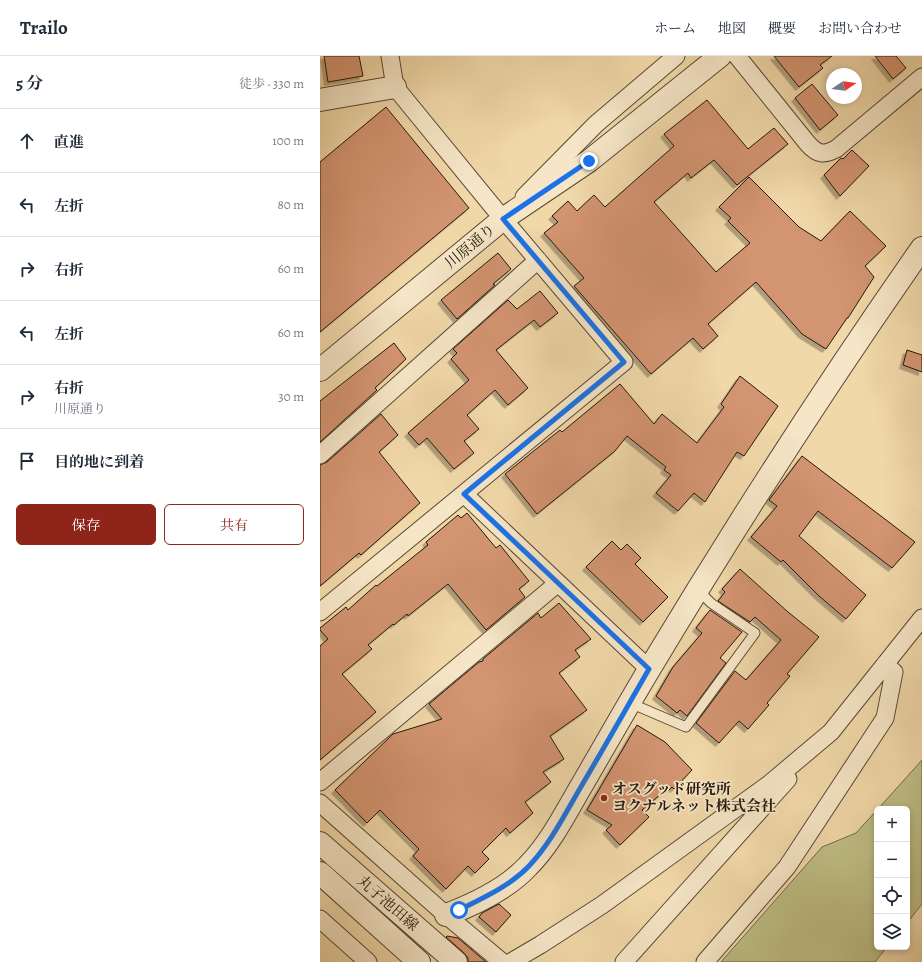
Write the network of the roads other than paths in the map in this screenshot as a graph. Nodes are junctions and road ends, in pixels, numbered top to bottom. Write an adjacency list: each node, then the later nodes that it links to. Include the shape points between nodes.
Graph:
1 (390, 56): 6 (street)
2 (676, 56): 8 (street, via 596,124)
3 (720, 56): 8 (street, 川原通り, via 589,161)
4 (737, 56): 5 (street, via 808,144 815,151 823,153 836,149)
5 (922, 77)
6 (395, 87): 7 (street); 8 (street)
7 (320, 100)
8 (503, 219): 10 (street); 11 (street, 川原通り)
9 (922, 248): 15 (street, via 862,334)
10 (538, 260): 12 (street); 13 (street, via 624,362)
11 (320, 370)
12 (320, 455)
13 (464, 494): 14 (street); 16 (street)
14 (558, 583): 19 (street); 22 (street)
15 (698, 590): 19 (street); 20 (lane, via 710,603 755,633 686,727)
16 (320, 612)
17 (922, 618): 18 (street)
18 (885, 664): 21 (street); 34 (street, via 894,672 885,718 787,867)
19 (649, 669): 20 (street)
20 (630, 703): 26 (street, via 554,832 528,867 489,895)
21 (831, 732): 32 (street, via 768,785 634,882); 33 (street)
22 (320, 782)
23 (320, 803): 26 (street)
24 (320, 843): 30 (street, 丸子池田線)
25 (320, 873): 29 (street, 丸子池田線)
26 (446, 915): 31 (street)
27 (320, 919): 28 (street)
28 (368, 962)
29 (419, 962)
30 (456, 962)
31 (502, 962)
32 (512, 962)
33 (624, 962)
34 (705, 962)

